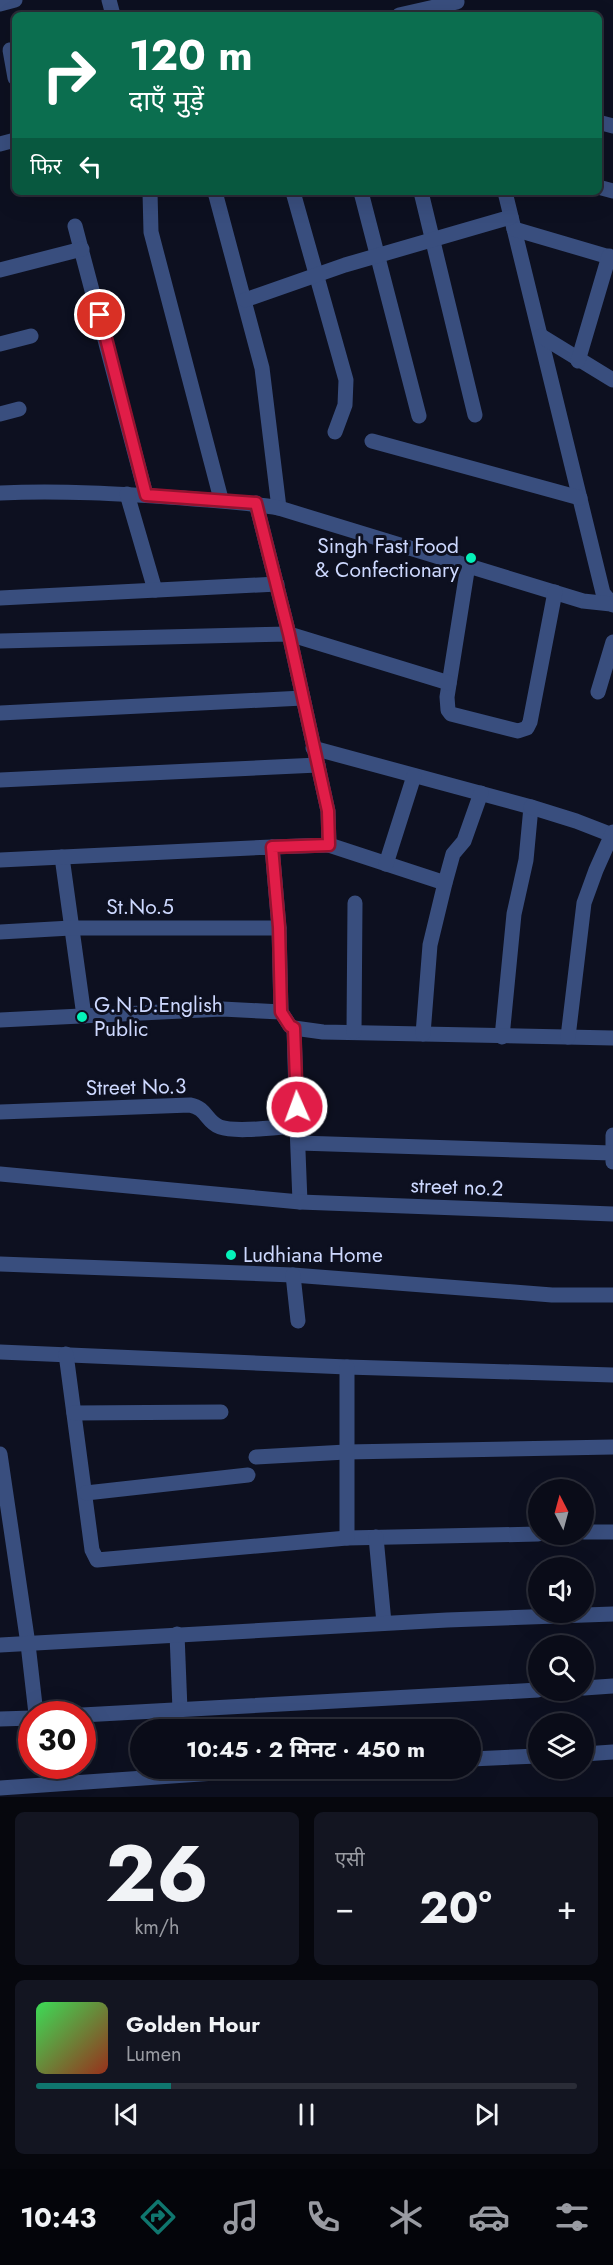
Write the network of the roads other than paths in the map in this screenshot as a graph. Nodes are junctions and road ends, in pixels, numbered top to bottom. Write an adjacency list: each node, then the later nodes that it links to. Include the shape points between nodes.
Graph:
1 (15, 0): 2 (street)
2 (0, 4)
3 (458, 6): 4 (street)
4 (419, 12)
5 (10, 50): 6 (street)
6 (12, 61)
7 (150, 195): 37 (street, via 151,232)
8 (216, 195): 21 (street)
9 (293, 195): 20 (street)
10 (362, 195): 17 (street)
11 (422, 195): 15 (street)
12 (506, 195): 13 (street)
13 (513, 223): 15 (street); 18 (street); 23 (street)
14 (75, 226): 16 (street)
15 (433, 238): 17 (street); 30 (street)
16 (82, 249): 19 (street); 35 (street)
17 (377, 255): 20 (street); 29 (street)
18 (611, 257): 25 (street)
19 (0, 270)
20 (317, 275): 21 (street); 31 (street, via 346,380 345,405)
21 (245, 300): 39 (street, via 262,368)
22 (30, 336): 24 (street)
23 (541, 336): 25 (street); 36 (street)
24 (0, 344)
25 (578, 361): 26 (street)
26 (613, 380)
27 (19, 409): 28 (street)
28 (0, 414)
29 (419, 416)
30 (475, 416)
31 (335, 432)
32 (372, 441): 36 (street)
33 (0, 493): 34 (street)
34 (127, 494): 35 (street); 42 (street)
35 (146, 495): 37 (street)
36 (580, 498): 45 (street, via 603,593)
37 (221, 499): 38 (street)
38 (256, 503): 39 (street); 41 (street)
39 (279, 508): 40 (street)
40 (468, 565): 43 (street); 49 (street)
41 (277, 584): 42 (street); 46 (street)
42 (155, 590): 44 (street)
43 (555, 592): 45 (street); 49 (street, via 527,728 518,731 452,714 447,705)
44 (0, 598)
45 (612, 605)
46 (289, 634): 47 (street); 49 (street); 51 (street)
47 (0, 641)
48 (613, 642): 50 (street)
49 (449, 683)
50 (598, 692)
51 (303, 698): 52 (street); 53 (street)
52 (0, 713)
53 (313, 748): 54 (street); 55 (street)
54 (318, 765): 56 (street); 60 (street, via 328,811)
55 (414, 776): 57 (street); 64 (street)
56 (0, 780)
57 (481, 793): 58 (street); 65 (street, via 464,841 453,854)
58 (531, 807): 59 (street); 76 (street, via 526,861 514,914)
59 (612, 833): 77 (street, via 584,903)
60 (329, 845): 61 (street); 64 (street)
61 (272, 847): 62 (street); 67 (street)
62 (62, 857): 63 (street); 68 (street)
63 (0, 860)
64 (386, 864): 65 (street)
65 (445, 883): 75 (street, via 430,945)
66 (356, 903): 74 (street)
67 (279, 927): 68 (street, St.No.5); 70 (street)
68 (71, 928): 69 (street, St.No.5); 71 (street)
69 (0, 932)
70 (281, 1012): 71 (street, via 222,1009); 73 (street)
71 (84, 1016): 72 (street)
72 (0, 1020)
73 (294, 1028): 74 (street); 80 (street)
74 (354, 1032): 75 (street)
75 (423, 1034): 76 (street)
76 (502, 1036): 77 (street)
77 (568, 1037): 78 (street)
78 (613, 1038)
79 (0, 1112): 80 (street, Street No.3, via 190,1104 203,1109 212,1123 229,1129)
80 (297, 1126): 82 (street)
81 (613, 1135): 83 (street)
82 (299, 1143): 83 (street); 85 (street)
83 (612, 1157)
84 (0, 1174): 85 (street, street no.2)
85 (300, 1202): 86 (street, street no.2)
86 (613, 1214)
87 (0, 1264): 88 (street)
88 (293, 1275): 89 (street, via 552,1295); 90 (street)
89 (613, 1295)
90 (298, 1321)
91 (0, 1352): 92 (street)
92 (66, 1354): 93 (street); 96 (street)
93 (347, 1367): 94 (street); 98 (street)
94 (613, 1375)
95 (221, 1412): 96 (street)
96 (74, 1413): 102 (street)
97 (613, 1447): 98 (street)
98 (346, 1452): 100 (street); 106 (street)
99 (0, 1454): 112 (street)
100 (256, 1457)
101 (248, 1475): 102 (street)
102 (86, 1493): 106 (street, via 92,1550 97,1560)
103 (594, 1532): 104 (street)
104 (613, 1532)
105 (528, 1534): 107 (street)
106 (347, 1538): 107 (street)
107 (376, 1538): 109 (street)
108 (613, 1614): 109 (street)
109 (384, 1623): 110 (street)
110 (177, 1634): 112 (street); 117 (street)
111 (0, 1644): 112 (street)
112 (28, 1644): 116 (street)
113 (613, 1686): 114 (street)
114 (594, 1687)
115 (528, 1691): 117 (street)
116 (35, 1701)
117 (180, 1710): 118 (street)
118 (96, 1714)
119 (18, 1718): 120 (street)
120 (0, 1719)
121 (613, 1752): 122 (street)
122 (594, 1753)
123 (528, 1756): 124 (street)
124 (481, 1759)
125 (130, 1779): 126 (street)
126 (0, 1788)

